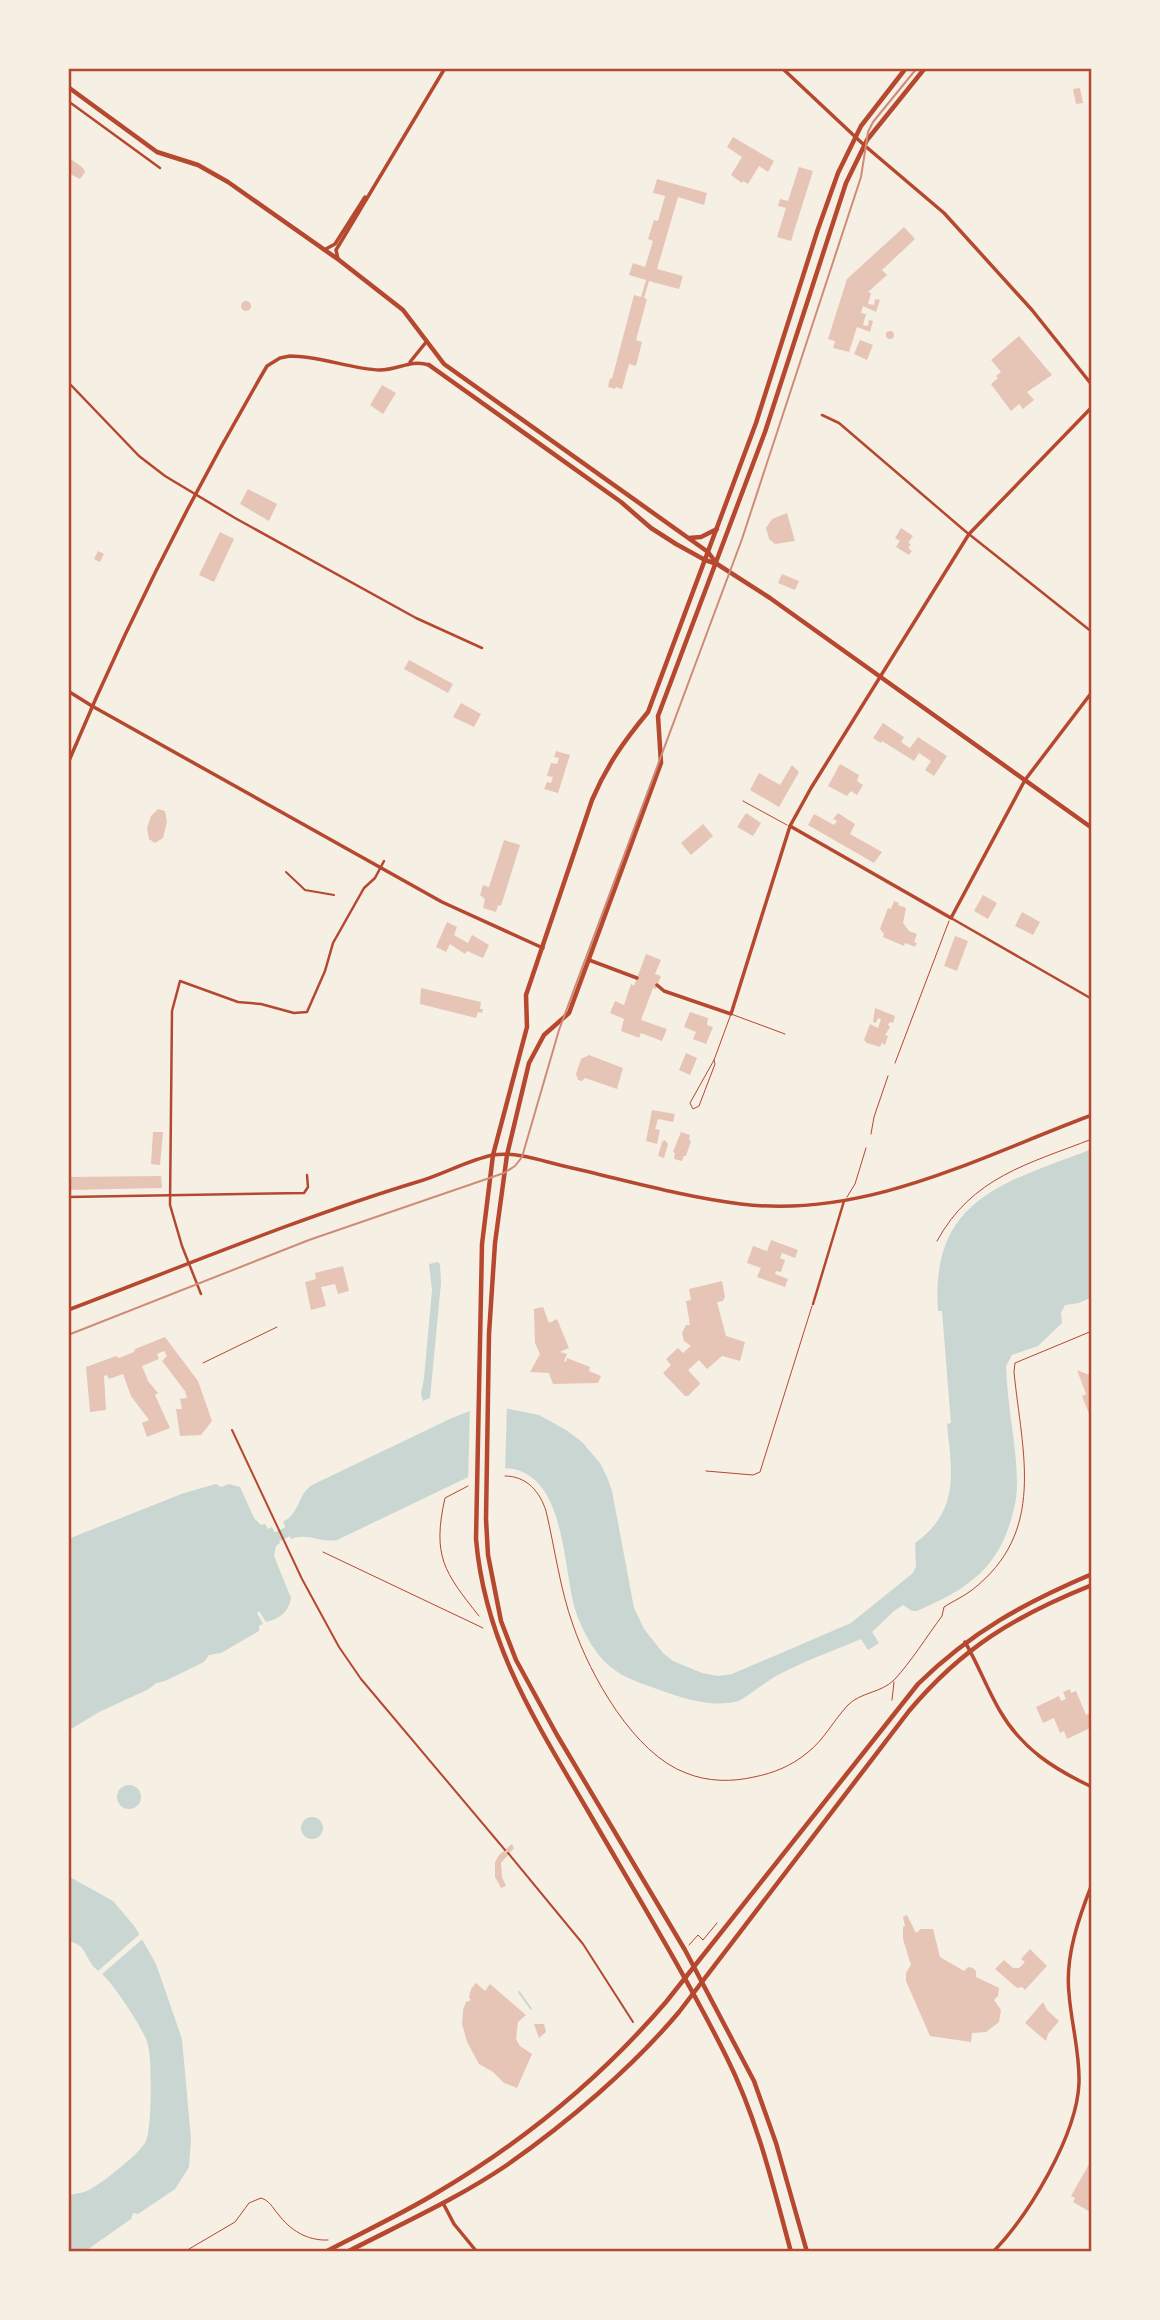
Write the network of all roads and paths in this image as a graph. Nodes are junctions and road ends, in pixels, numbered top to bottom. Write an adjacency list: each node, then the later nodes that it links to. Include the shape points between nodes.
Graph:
1 (445, 68): 10 (main road)
2 (782, 68): 7 (main road)
3 (906, 68): 7 (main road)
4 (925, 68): 8 (main road)
5 (68, 87): 11 (main road, via 158,152 218,176)
6 (68, 101): 9 (street)
7 (855, 137): 8 (main road); 13 (main road, via 826,204)
8 (864, 145): 14 (main road, via 836,209); 19 (main road, via 944,212)
9 (160, 168)
10 (369, 193): 11 (main road, via 335,244); 12 (main road, via 336,250)
11 (324, 250): 12 (main road)
12 (339, 260): 15 (main road, via 403,310)
13 (788, 325): 14 (main road, via 792,334); 22 (main road)
14 (799, 328): 23 (main road)
15 (427, 341): 16 (main road); 24 (main road, via 444,364)
16 (408, 363): 17 (main road); 26 (main road, via 375,370 302,356 280,358 267,366)
17 (429, 365): 25 (main road)
18 (68, 382): 26 (street, via 139,456)
19 (1092, 384)
20 (1092, 407): 28 (main road)
21 (822, 415): 28 (street, via 839,423)
22 (756, 423): 23 (main road, via 763,422); 27 (main road)
23 (765, 432): 32 (main road)
24 (563, 449): 25 (main road, via 556,450); 29 (main road)
25 (558, 458): 31 (main road, via 651,527)
26 (195, 493): 34 (street, via 416,618); 38 (main road)
27 (717, 528): 29 (main road); 30 (main road)
28 (969, 534): 33 (street); 35 (main road)
29 (688, 538): 30 (main road)
30 (708, 552): 31 (main road); 32 (main road)
31 (705, 560): 32 (main road); 39 (main road)
32 (717, 564): 35 (main road); 40 (main road)
33 (1092, 632)
34 (482, 648)
35 (879, 677): 42 (main road); 44 (main road)
36 (68, 691): 38 (main road)
37 (1092, 692): 42 (main road)
38 (92, 706): 41 (main road); 47 (main road)
39 (650, 708): 40 (main road); 51 (main road, via 604,771)
40 (660, 711): 52 (main road, via 661,763)
41 (68, 763)
42 (1026, 780): 45 (main road); 50 (main road)
43 (743, 801): 44 (lane)
44 (790, 827): 50 (main road); 56 (main road)
45 (1092, 828)
46 (384, 861): 47 (street)
47 (381, 867): 51 (main road, via 445,904); 68 (street, via 333,943 307,1012 238,1002 180,981 172,1011)
48 (286, 872): 49 (street, via 305,890)
49 (334, 895)
50 (951, 918): 55 (street); 59 (lane)
51 (543, 948): 66 (main road, via 526,995 527,1027)
52 (589, 960): 53 (main road); 65 (main road, via 569,1013 544,1035 529,1063)
53 (637, 978)
54 (657, 985): 56 (main road)
55 (1092, 999)
56 (731, 1014): 57 (lane); 58 (lane)
57 (785, 1034)
58 (714, 1060): 58 (lane, via 694,1093 693,1108 699,1107)
59 (895, 1063)
60 (888, 1076): 62 (lane)
61 (1092, 1115): 70 (main road, via 918,1183)
62 (871, 1134)
63 (1092, 1139): 71 (path, via 990,1181 958,1209)
64 (866, 1148): 70 (lane, via 855,1184)
65 (507, 1155): 66 (main road); 70 (main road, via 740,1204 784,1208); 79 (main road)
66 (493, 1156): 72 (main road); 78 (main road, via 482,1244)
67 (307, 1174): 68 (street, via 304,1193)
68 (170, 1197): 69 (street); 72 (street)
69 (68, 1198)
70 (844, 1201): 74 (street)
71 (937, 1241)
72 (188, 1264): 73 (street); 75 (main road)
73 (201, 1294)
74 (813, 1304): 82 (lane, via 760,1472)
75 (68, 1310)
76 (278, 1327): 80 (lane)
77 (1092, 1331): 92 (path, via 1015,1363 1026,1480 1018,1528 999,1563 972,1590 944,1607)
78 (479, 1346): 79 (main road, via 484,1351); 95 (main road, via 477,1556 492,1624 507,1665)
79 (489, 1347): 94 (main road, via 488,1555 516,1660)
80 (203, 1363)
81 (232, 1430): 97 (street, via 319,1612 361,1679)
82 (706, 1471)
83 (505, 1476): 92 (path, via 526,1482 542,1499 569,1615 604,1689 650,1749 682,1772 733,1780 787,1767 816,1746 849,1705)
84 (468, 1486): 88 (path, via 445,1498 438,1541 450,1577)
85 (323, 1552): 89 (path)
86 (1092, 1574): 90 (main road, via 1026,1603)
87 (1092, 1585): 91 (main road, via 1036,1609)
88 (480, 1616)
89 (483, 1628)
90 (965, 1642): 91 (main road); 102 (main road, via 889,1717)
91 (969, 1649): 96 (main road, via 999,1710 1021,1740 1044,1762); 104 (main road, via 909,1711)
92 (894, 1679): 93 (path)
93 (892, 1700)
94 (557, 1735): 95 (main road); 101 (main road)
95 (545, 1737): 103 (main road)
96 (1092, 1787)
97 (505, 1850)
98 (508, 1853): 106 (street, via 583,1944)
99 (1092, 1884): 115 (main road, via 1070,1959 1068,1991 1079,2084 1074,2118 1022,2217)
100 (717, 1923): 101 (path, via 703,1940 698,1935)
101 (685, 1950): 102 (main road)
102 (694, 1967): 103 (main road); 104 (main road)
103 (685, 1979): 105 (main road); 110 (main road, via 634,2040 548,2117 437,2193)
104 (701, 1982): 105 (main road); 114 (main road, via 754,2081)
105 (693, 1993): 107 (main road, via 643,2052 575,2112 506,2166); 113 (main road, via 744,2095)
106 (633, 2022)
107 (443, 2203): 111 (main road); 112 (main road)
108 (328, 2240): 109 (path, via 300,2234 261,2198 249,2203 235,2222)
109 (184, 2252)
110 (325, 2252)
111 (347, 2252)
112 (477, 2252)
113 (791, 2252)
114 (807, 2252)
115 (993, 2252)

